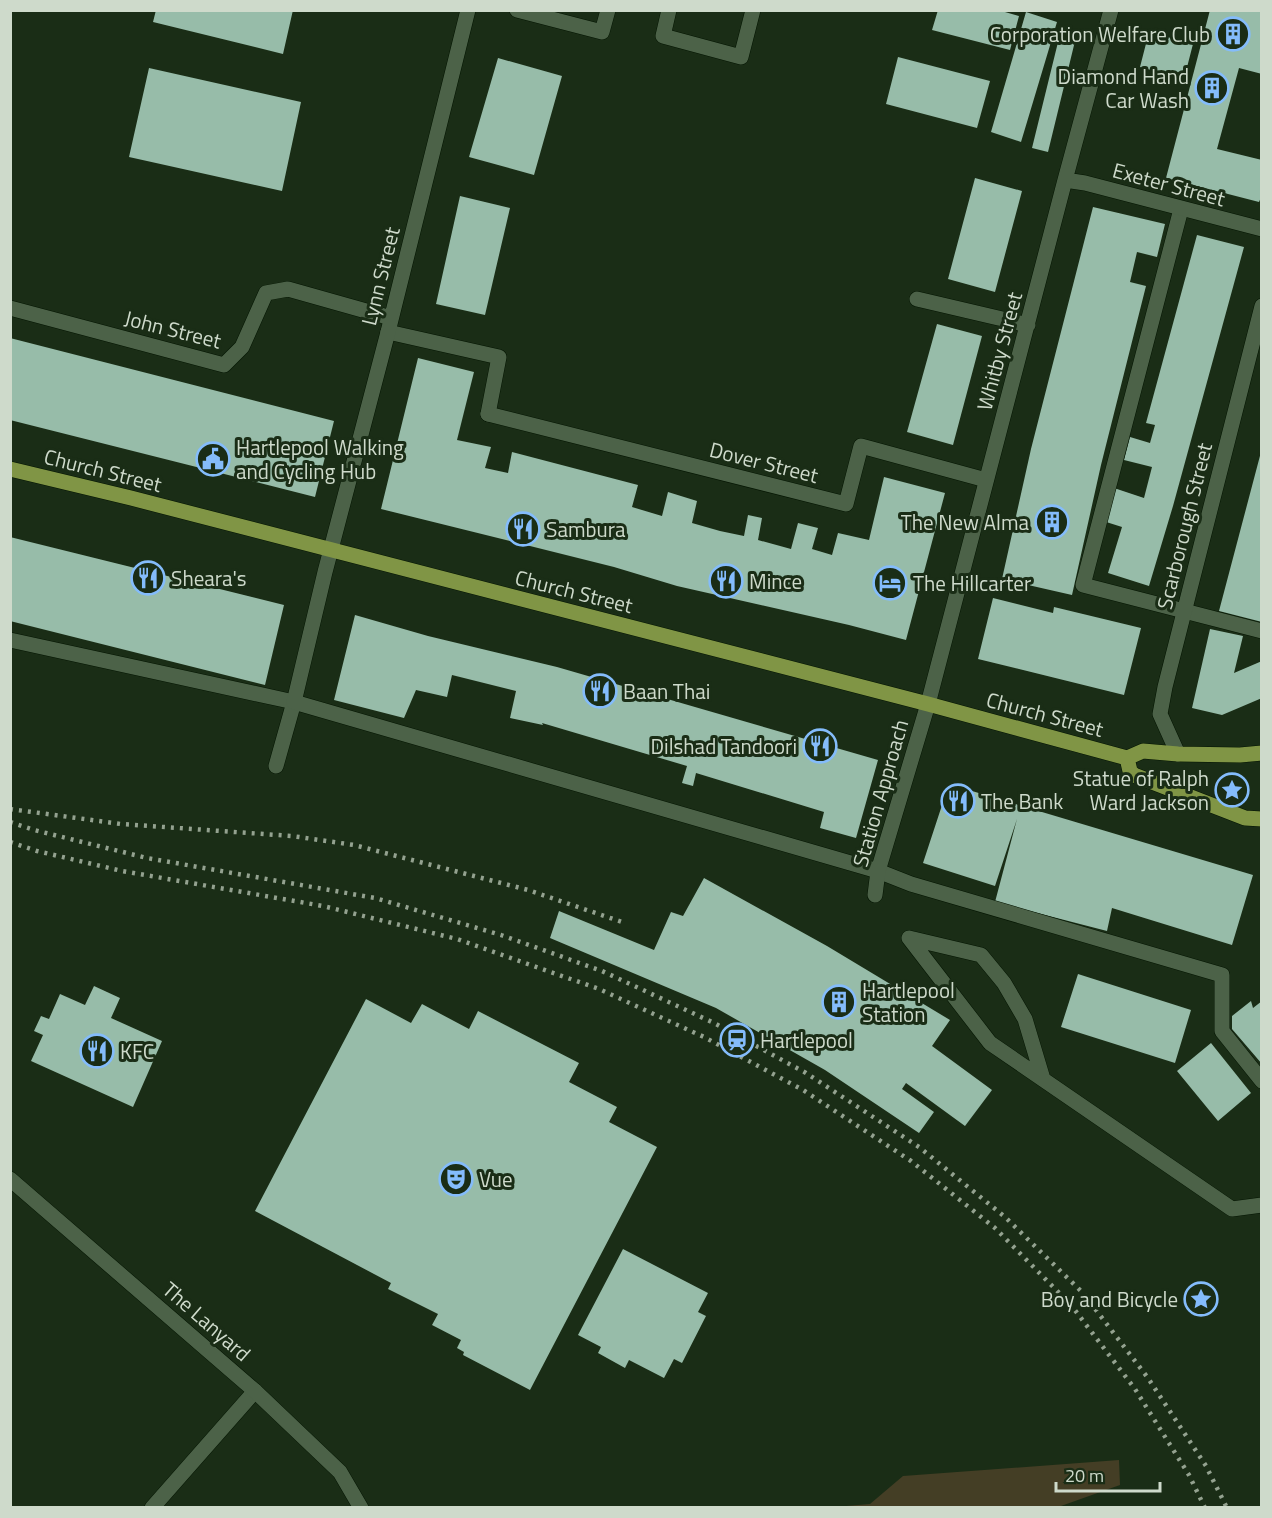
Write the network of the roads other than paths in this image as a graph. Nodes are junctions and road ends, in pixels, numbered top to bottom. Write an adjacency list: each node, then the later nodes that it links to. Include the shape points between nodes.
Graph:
1 (468, 10): 13 (street, Lynn Street)
2 (517, 10): 3 (street, via 602,32)
3 (608, 10)
4 (669, 10): 5 (street, via 663,36 741,57)
5 (753, 10)
6 (1112, 10): 7 (street, Whitby Street)
7 (1065, 180): 8 (street, Exeter Street); 14 (street, Whitby Street)
8 (1181, 209): 9 (street, Exeter Street); 18 (street, via 1083,585)
9 (1262, 229)
10 (917, 298): 14 (street)
11 (1262, 306): 18 (street, Scarborough Street)
12 (10, 308): 13 (street, John Street, via 224,365 242,347 266,293 288,289)
13 (390, 325): 16 (street, Dover Street, via 499,357 488,414 846,504 861,446); 17 (street, Lynn Street)
14 (1028, 325): 16 (street, Whitby Street)
15 (10, 469): 17 (main road, Church Street)
16 (986, 480): 22 (street, Whitby Street)
17 (331, 551): 21 (street, Lynn Street); 22 (main road, Church Street)
18 (1185, 611): 19 (street); 24 (street, Scarborough Street, via 1160,714)
19 (1262, 631)
20 (10, 640): 21 (street)
21 (294, 702): 26 (street, Lynn Street); 28 (street)
22 (928, 704): 25 (main road, Church Street); 28 (street, Station Approach)
23 (1262, 753): 24 (main road, Church Street)
24 (1178, 754): 25 (main road, Church Street, via 1143,751)
25 (1127, 758): 27 (main road, Church Street, via 1131,774 1245,818)
26 (276, 766)
27 (1262, 819)
28 (878, 871): 29 (street, Station Approach); 31 (street, via 1222,975 1222,1032)
29 (875, 895)
30 (1043, 1079): 30 (street, via 1025,1019 1004,983 981,955 909,938 990,1043); 33 (street, via 1232,1209)
31 (1262, 1081)
32 (10, 1179): 34 (street, The Lanyard)
33 (1262, 1205)
34 (255, 1391): 35 (street); 36 (street, The Lanyard, via 340,1472)
35 (152, 1508)
36 (361, 1508)

